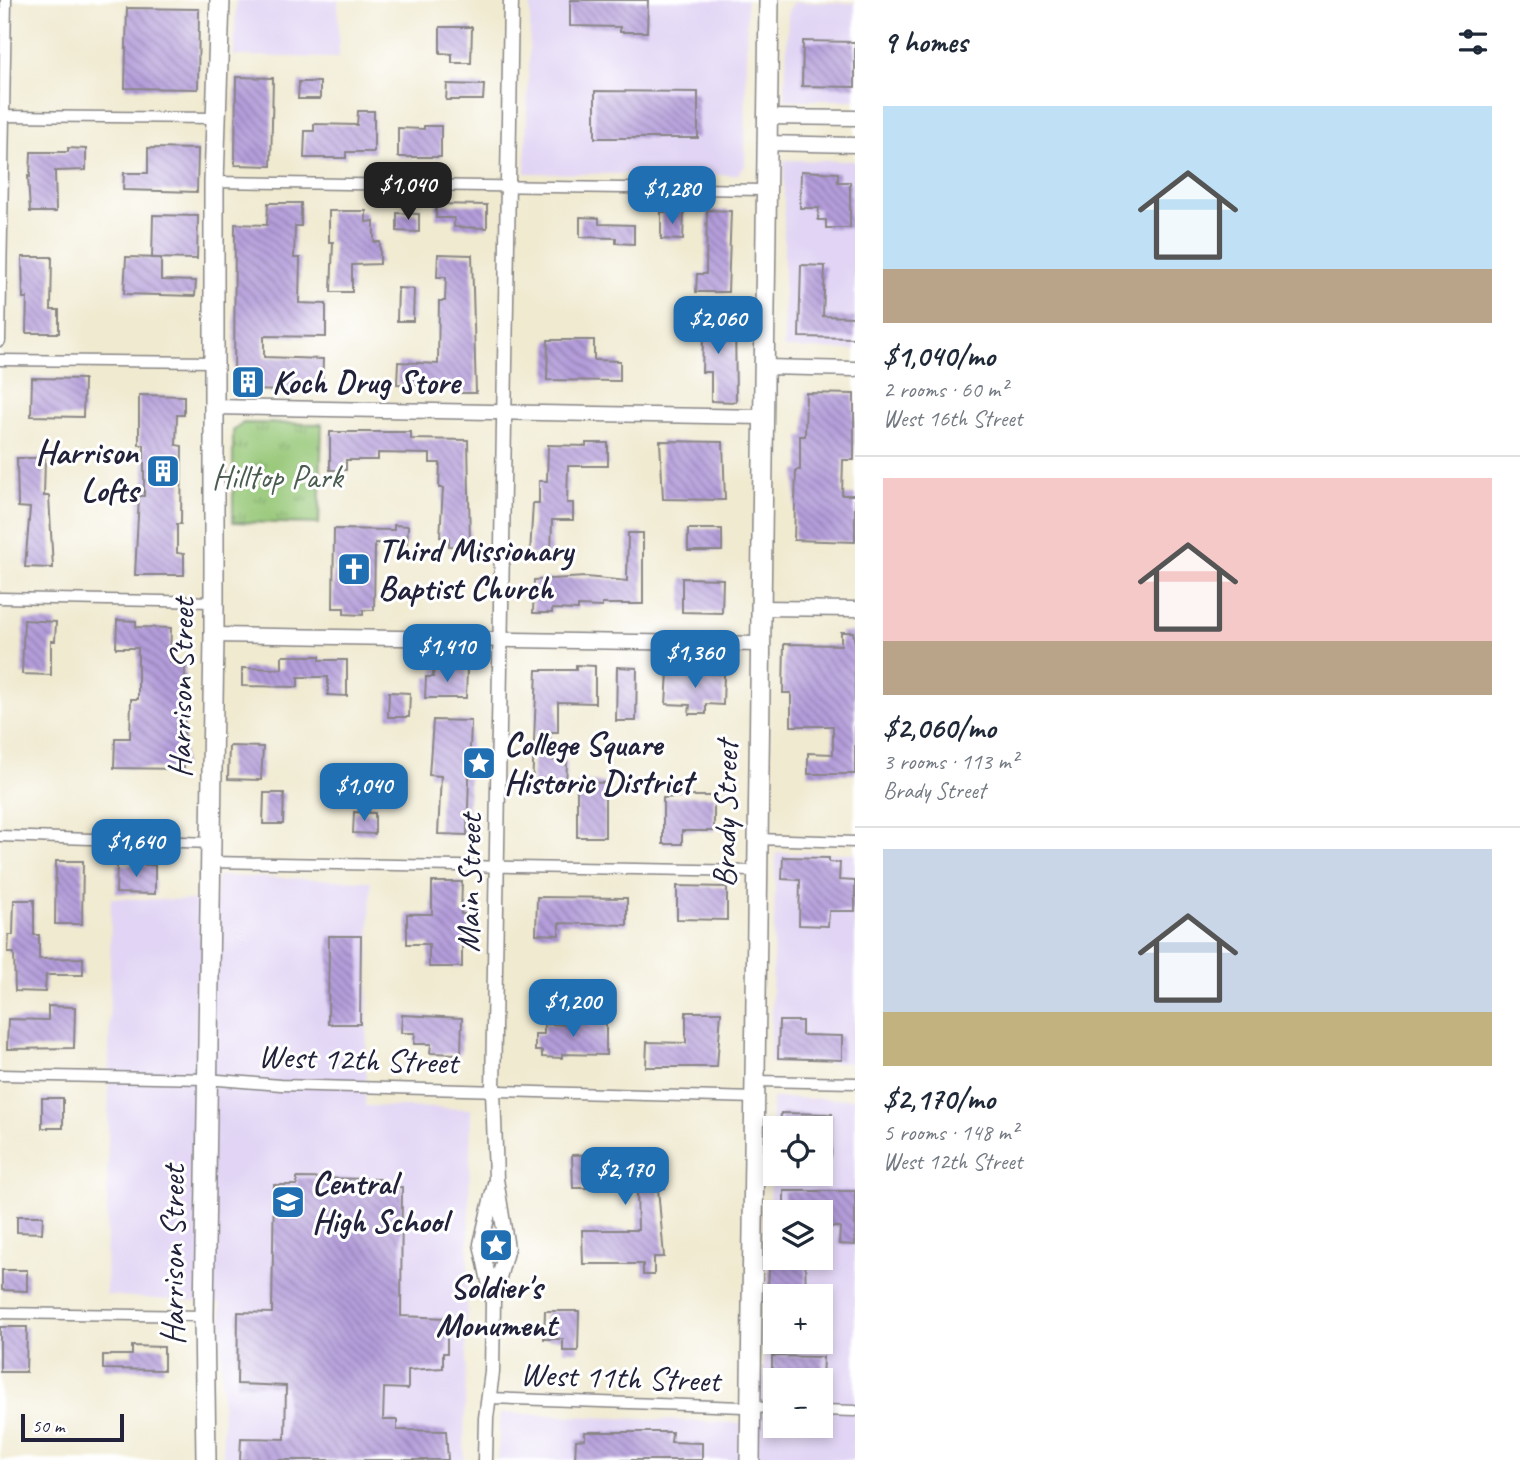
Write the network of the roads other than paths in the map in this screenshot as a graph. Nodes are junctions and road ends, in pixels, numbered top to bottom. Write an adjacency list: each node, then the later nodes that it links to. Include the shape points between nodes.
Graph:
1 (6, 0): 5 (street)
2 (220, 0): 7 (highway, Harrison Street)
3 (511, 0): 12 (street, Main Street)
4 (769, 0): 6 (highway, Brady Street)
5 (1, 116): 7 (street); 14 (street)
6 (765, 117): 8 (street); 9 (highway, Brady Street)
7 (215, 118): 11 (highway, Harrison Street)
8 (855, 118)
9 (765, 143): 10 (street); 13 (highway, Brady Street)
10 (855, 145)
11 (214, 182): 12 (street); 16 (highway, Harrison Street)
12 (509, 187): 13 (street); 20 (street, Main Street)
13 (764, 190): 17 (highway, Brady Street)
14 (0, 341)
15 (0, 360): 16 (street)
16 (215, 362): 19 (highway, Harrison Street)
17 (765, 367): 18 (street); 21 (highway, Brady Street)
18 (855, 369)
19 (215, 407): 20 (street); 23 (highway, Harrison Street)
20 (506, 414): 21 (street); 27 (street, Main Street)
21 (763, 416): 24 (highway, Brady Street)
22 (0, 598): 23 (street)
23 (214, 602): 26 (highway, Harrison Street)
24 (760, 608): 25 (street); 28 (highway, Brady Street)
25 (855, 609)
26 (214, 635): 27 (street); 32 (highway, Harrison Street)
27 (502, 640): 28 (street); 33 (street, Main Street)
28 (760, 644): 30 (highway, Brady Street)
29 (0, 836): 32 (street)
30 (756, 839): 31 (street); 34 (highway, Brady Street)
31 (855, 842)
32 (211, 853): 33 (street); 36 (highway, Harrison Street)
33 (498, 867): 34 (street); 38 (street, Main Street)
34 (756, 871): 39 (highway, Brady Street)
35 (0, 1075): 36 (street, West 12th Street)
36 (206, 1079): 38 (street, West 12th Street); 43 (highway, Harrison Street)
37 (855, 1083): 39 (street, West 12th Street)
38 (494, 1090): 39 (street, West 12th Street); 40 (street, Main Street)
39 (756, 1090): 45 (highway, Brady Street)
40 (495, 1179): 41 (street, Main Street, via 481,1244); 41 (street, Main Street, via 507,1248)
41 (493, 1300): 44 (street, Main Street)
42 (0, 1313): 43 (street)
43 (204, 1316): 49 (highway, Harrison Street)
44 (489, 1398): 45 (street, West 11th Street); 50 (street, Main Street)
45 (751, 1408): 46 (street, West 11th Street); 51 (highway, Brady Street)
46 (763, 1408)
47 (833, 1410): 48 (street)
48 (855, 1411)
49 (206, 1460)
50 (485, 1460)
51 (750, 1460)

